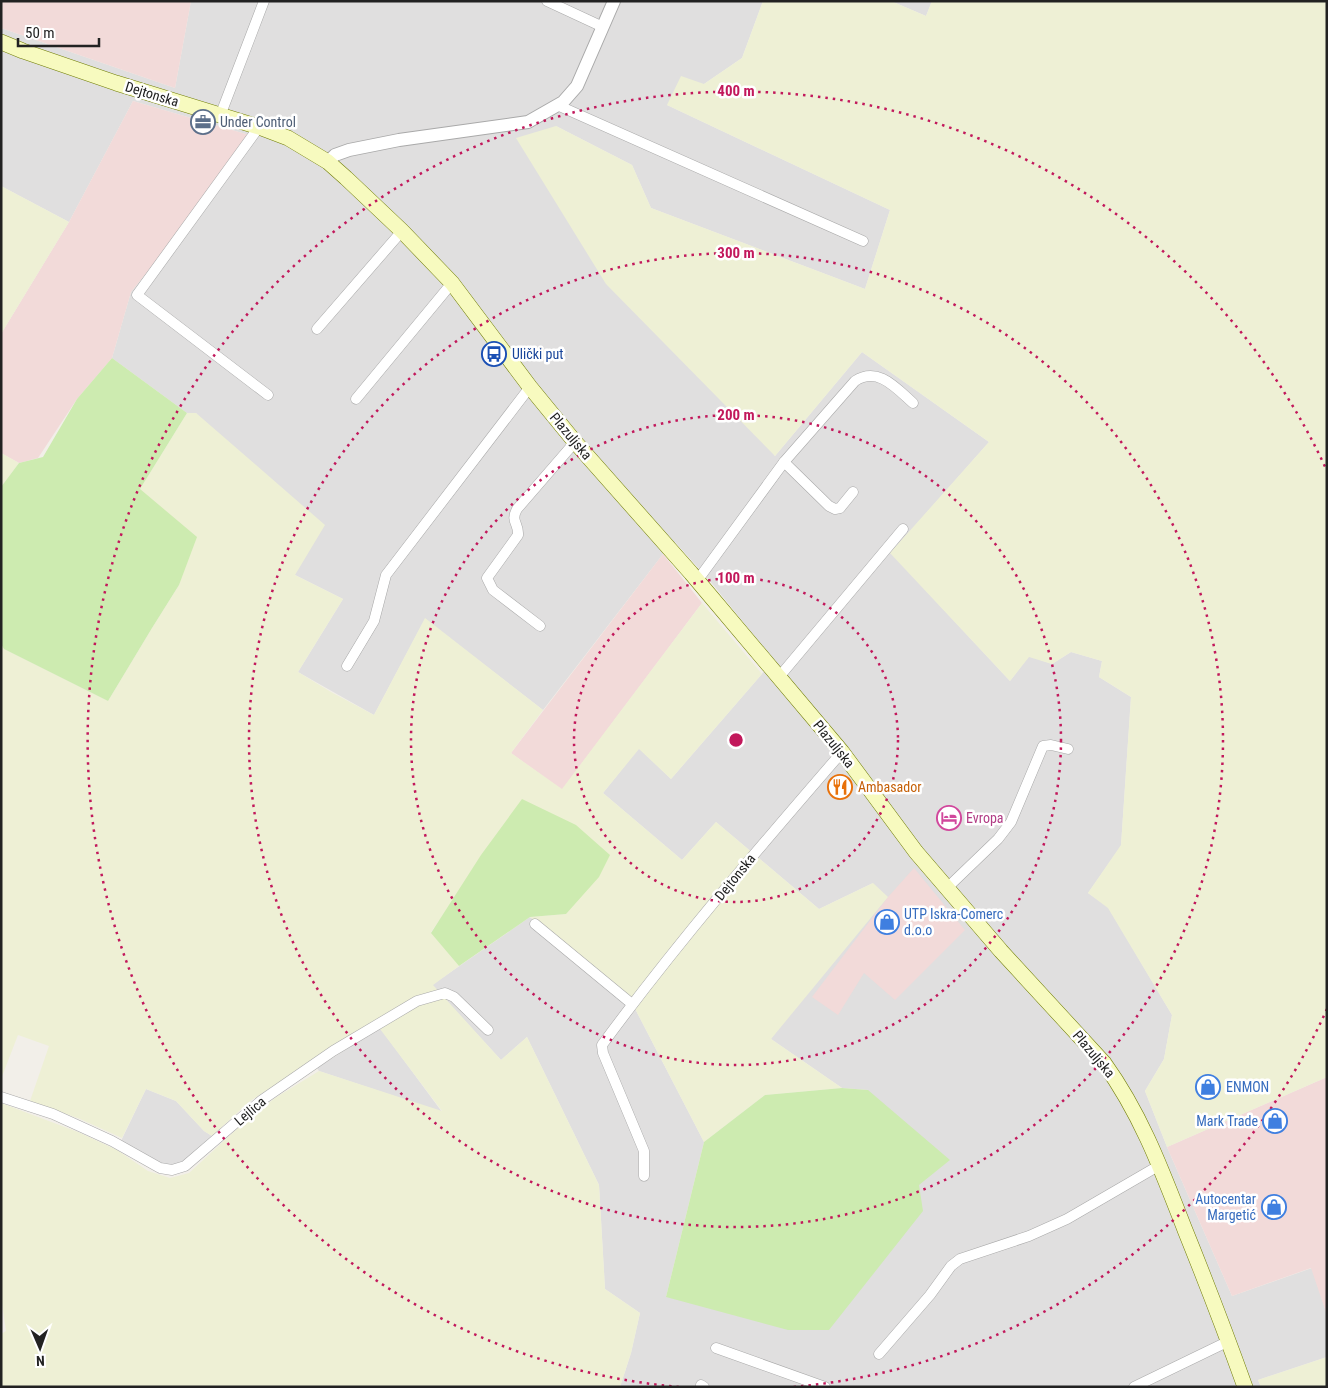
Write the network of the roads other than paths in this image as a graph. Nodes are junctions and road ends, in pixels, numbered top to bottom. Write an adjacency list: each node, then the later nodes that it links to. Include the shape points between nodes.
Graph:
1 (264, 1): 7 (street)
2 (547, 1): 4 (street)
3 (614, 1): 4 (street)
4 (604, 27): 6 (street, via 577,86)
5 (1, 42): 7 (main road, Dejtonska)
6 (557, 104): 9 (street, via 528,122 399,140 349,150 335,155); 11 (street)
7 (220, 116): 8 (main road, Dejtonska)
8 (259, 127): 9 (main road, Dejtonska, via 288,138); 15 (street, via 137,295)
9 (328, 162): 10 (main road, Plazuljska)
10 (402, 231): 12 (main road, Plazuljska); 13 (street)
11 (863, 241)
12 (452, 282): 14 (main road, Plazuljska); 16 (street)
13 (317, 329)
14 (530, 386): 18 (main road, Plazuljska); 24 (street, via 386,575 374,621)
15 (268, 395)
16 (356, 399)
17 (913, 403): 19 (street, via 883,379 875,375 862,377)
18 (575, 442): 22 (main road, Plazuljska); 23 (street, via 517,509 513,516 518,535 487,578 493,590)
19 (784, 462): 20 (street, via 835,509 840,508); 22 (street)
20 (853, 492)
21 (904, 529): 25 (street)
22 (697, 581): 25 (main road, Plazuljska)
23 (540, 626)
24 (347, 666)
25 (778, 677): 27 (main road, Plazuljska)
26 (1068, 749): 28 (street, via 1043,746 1011,822 998,839)
27 (842, 752): 28 (main road, Plazuljska); 30 (street, Dejtonska, via 746,863)
28 (946, 888): 33 (main road, Plazuljska, via 1104,1063 1134,1109)
29 (535, 924): 30 (street)
30 (632, 1004): 34 (street, Dejtonska, via 602,1045 602,1050 644,1151)
31 (488, 1030): 32 (street, Lejlica, via 445,993 417,1002 333,1051 270,1094 185,1166 172,1170 160,1168 112,1140 53,1114)
32 (1, 1096)
33 (1160, 1166): 35 (main road, Plazuljska); 37 (street, via 1067,1219 1029,1236 960,1259)
34 (644, 1176)
35 (1229, 1341): 39 (street); 40 (main road, Plazuljska)
36 (716, 1348): 38 (street)
37 (879, 1354)
38 (825, 1387)
39 (1134, 1387)
40 (1245, 1387)

